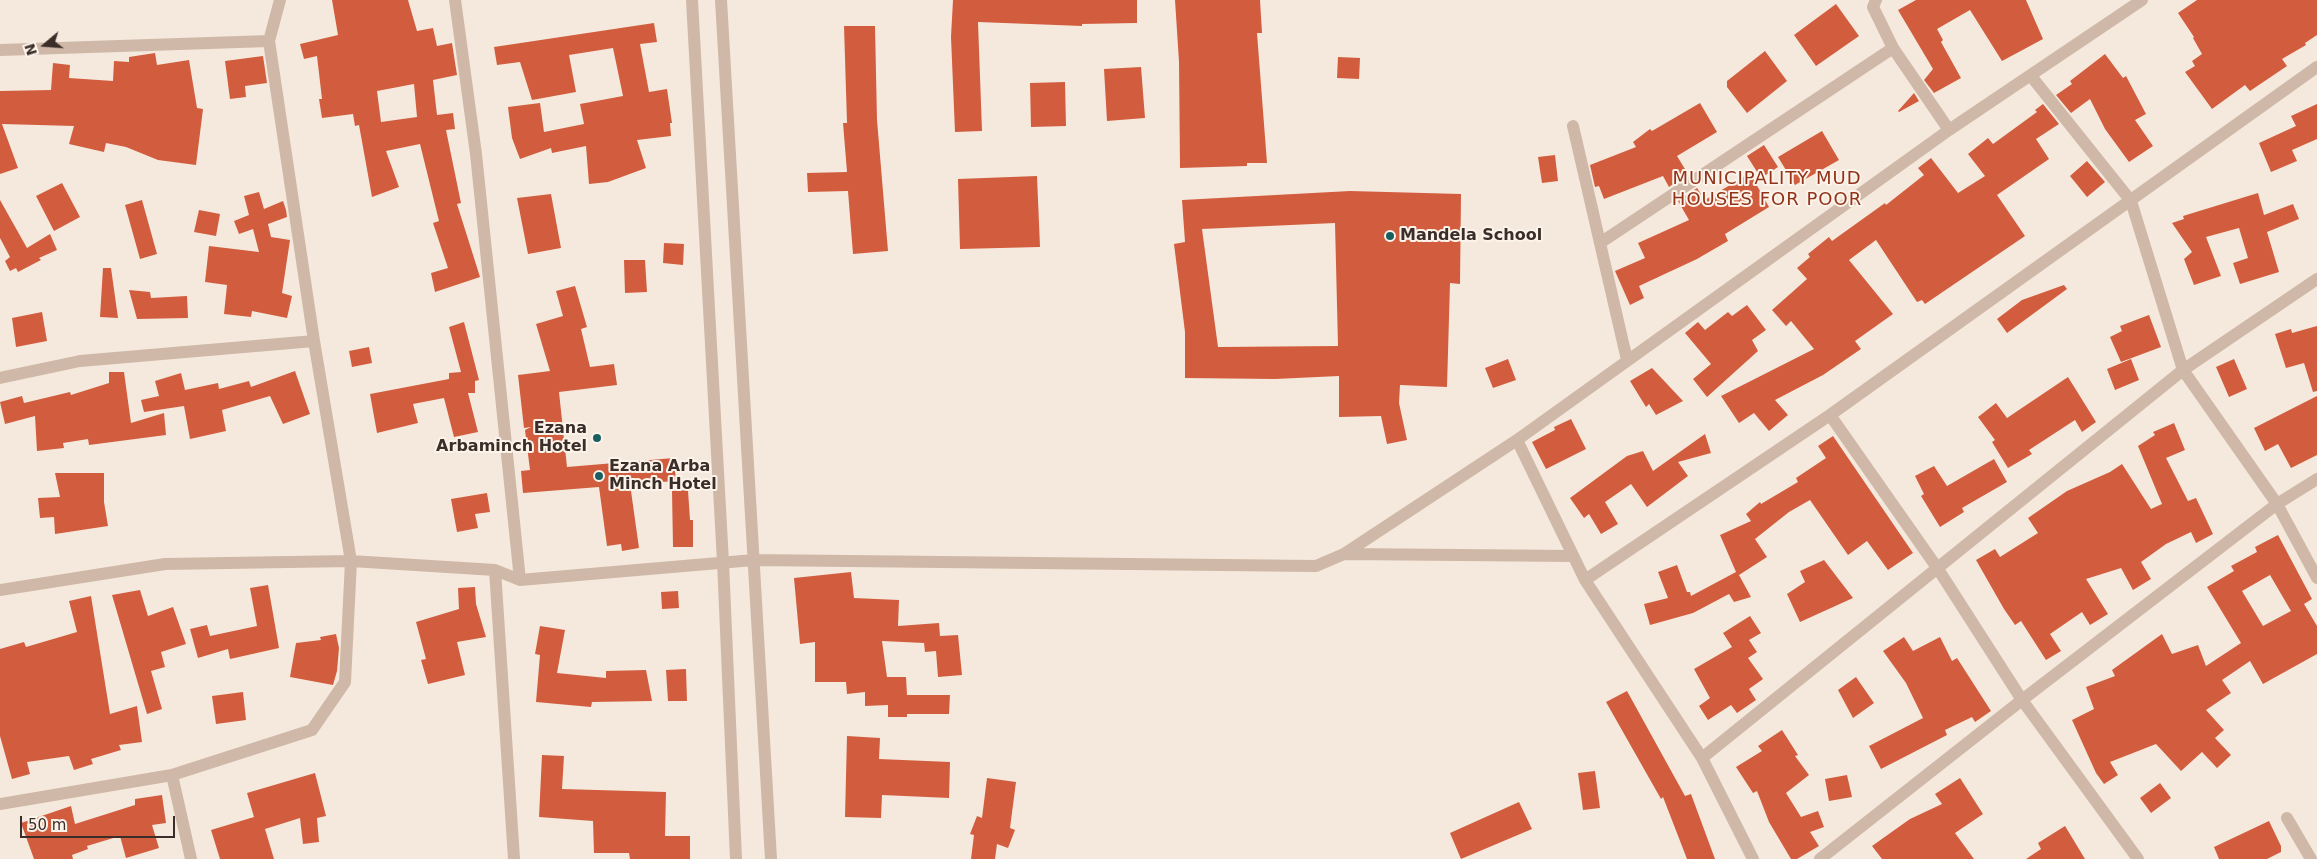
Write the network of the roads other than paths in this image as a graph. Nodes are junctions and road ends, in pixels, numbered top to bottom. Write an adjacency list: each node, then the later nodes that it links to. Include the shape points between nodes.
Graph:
1 (280, 0): 7 (street)
2 (455, 0): 33 (street, via 476,154)
3 (692, 0): 29 (street)
4 (722, 0): 27 (street)
5 (1876, 0): 8 (street, via 1874,7)
6 (2142, 0): 11 (street)
7 (269, 40): 9 (street); 17 (street)
8 (1894, 48): 13 (street); 15 (street)
9 (0, 50)
10 (2317, 67): 14 (street)
11 (2031, 76): 13 (street); 14 (street)
12 (1573, 126): 15 (street)
13 (1949, 130): 18 (street)
14 (2131, 201): 19 (street); 21 (street)
15 (1600, 243): 18 (street)
16 (2317, 279): 19 (street)
17 (314, 341): 20 (street, via 80,360); 28 (street)
18 (1627, 360): 22 (street)
19 (2184, 370): 24 (street); 30 (street)
20 (0, 378)
21 (1830, 415): 30 (street); 34 (street)
22 (1517, 440): 25 (street); 26 (street)
23 (2317, 479): 24 (street)
24 (2277, 504): 32 (street); 36 (street)
25 (1344, 554): 26 (street); 27 (street, via 1316,566)
26 (1573, 556): 34 (street)
27 (754, 560): 29 (street); 44 (street)
28 (351, 561): 31 (street); 35 (street, via 166,564); 38 (street, via 345,682 312,730)
29 (723, 562): 33 (street); 43 (street)
30 (1938, 569): 36 (street); 37 (street)
31 (495, 570): 33 (street); 42 (street)
32 (2317, 578)
33 (520, 580)
34 (1585, 580): 37 (street)
35 (0, 590)
36 (2022, 700): 46 (street); 47 (street)
37 (1702, 758): 45 (street)
38 (172, 775): 39 (street); 41 (street)
39 (0, 804)
40 (2287, 818): 48 (street)
41 (191, 859)
42 (514, 859)
43 (736, 859)
44 (771, 859)
45 (1753, 859)
46 (1820, 859)
47 (2138, 859)
48 (2311, 859)

